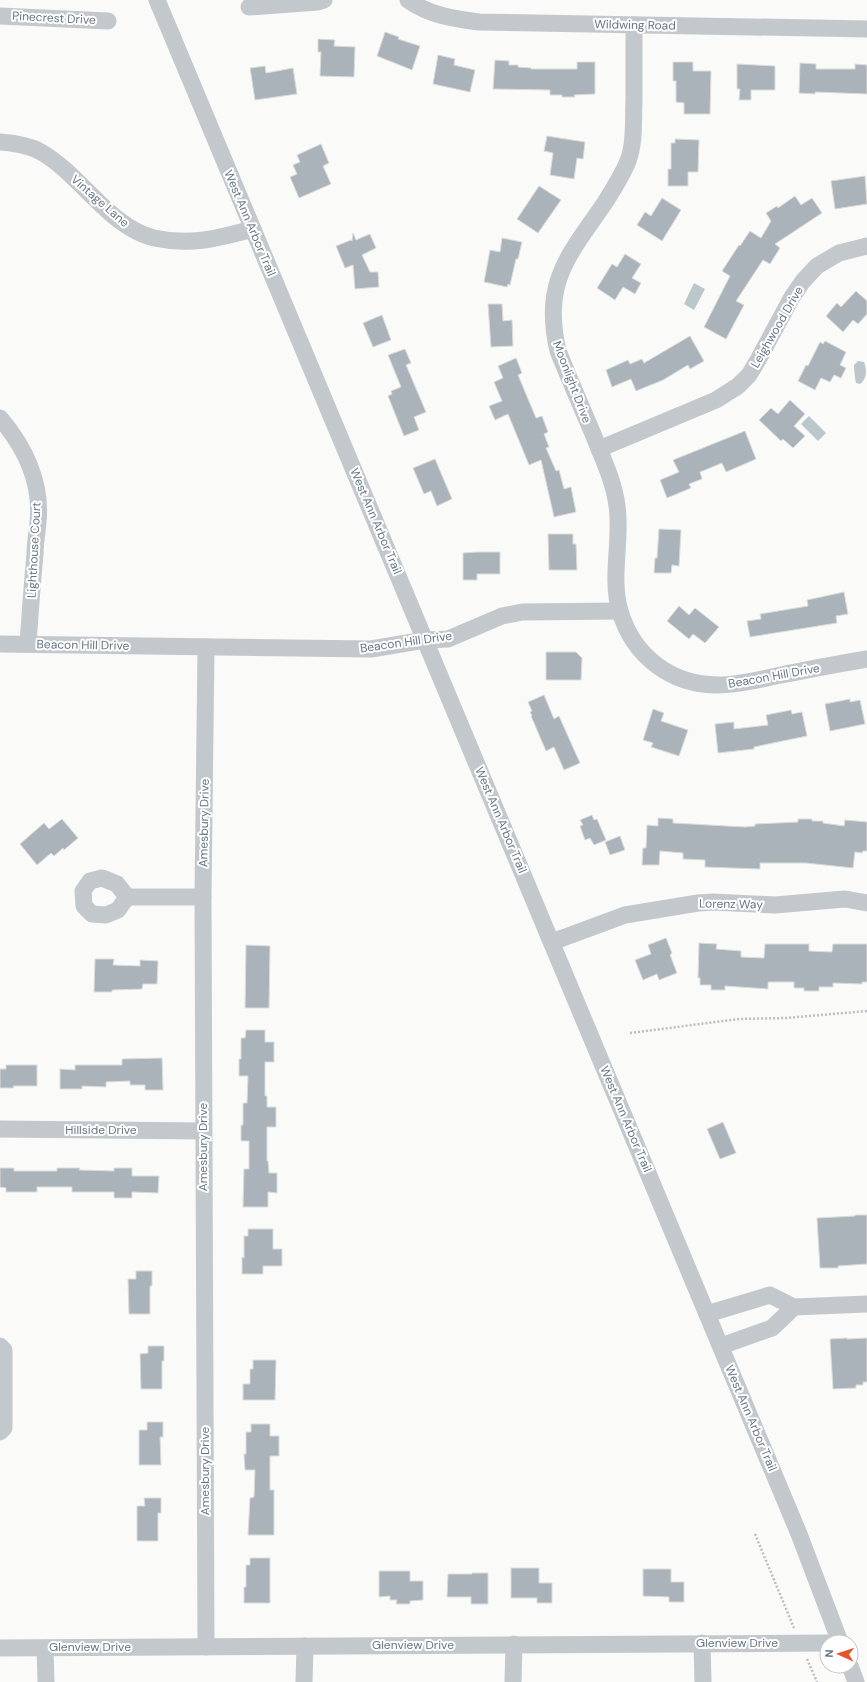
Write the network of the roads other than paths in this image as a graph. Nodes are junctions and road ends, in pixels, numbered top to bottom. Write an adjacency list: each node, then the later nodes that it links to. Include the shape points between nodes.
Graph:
1 (157, 0): 10 (street, West Ann Arbor Trail)
2 (324, 0): 4 (street)
3 (408, 0): 7 (street, Wildwing Road, via 430,12 454,19 479,22)
4 (249, 8)
5 (0, 16): 6 (street, Pinecrest Drive)
6 (108, 21)
7 (634, 25): 8 (street, Wildwing Road); 13 (street, Moonlight Drive, via 633,133 628,161 614,189 562,268 552,309 553,330 558,350)
8 (867, 29)
9 (0, 142): 10 (street, Vintage Lane, via 41,152 116,217 133,229 153,238 209,241)
10 (253, 229): 15 (street, West Ann Arbor Trail)
11 (867, 246): 13 (street, Leighwood Drive, via 839,253 817,266 803,281 749,375 738,386 716,400)
12 (0, 418): 17 (street, Lighthouse Court, via 24,451 37,492 38,521)
13 (599, 449): 14 (street, Moonlight Drive, via 612,481 617,505 616,588)
14 (620, 611): 15 (street, Beacon Hill Drive, via 522,612 502,616 448,638); 19 (street, Beacon Hill Drive, via 632,639 650,660 674,676 703,684 732,684)
15 (425, 640): 18 (street, Beacon Hill Drive, via 371,649); 23 (street, West Ann Arbor Trail)
16 (0, 644): 17 (street, Beacon Hill Drive)
17 (28, 644): 18 (street, Beacon Hill Drive)
18 (206, 646): 21 (street, Amesbury Drive)
19 (867, 659)
20 (127, 897): 21 (street)
21 (203, 897): 25 (street, Amesbury Drive)
22 (867, 903): 23 (street, Lorenz Way, via 845,899 775,905 698,903 625,915)
23 (552, 942): 28 (street, West Ann Arbor Trail)
24 (0, 1130): 25 (street, Hillside Drive)
25 (203, 1131): 37 (street, Amesbury Drive)
26 (867, 1304): 27 (street)
27 (794, 1307): 28 (street, via 770,1295); 30 (street, via 772,1328)
28 (707, 1314): 30 (street, West Ann Arbor Trail)
29 (0, 1346): 31 (street, via 4,1350 4,1428)
30 (721, 1346): 32 (street, West Ann Arbor Trail, via 799,1534)
31 (0, 1432)
32 (837, 1634)
33 (819, 1642): 34 (street, Glenview Drive)
34 (702, 1643): 35 (street, Glenview Drive); 43 (street)
35 (514, 1644): 36 (street, Glenview Drive); 42 (street)
36 (305, 1646): 37 (street, Glenview Drive); 41 (street)
37 (206, 1647): 39 (street, Glenview Drive)
38 (0, 1648): 39 (street, Glenview Drive)
39 (45, 1648): 40 (street)
40 (46, 1682)
41 (304, 1682)
42 (513, 1682)
43 (703, 1682)

